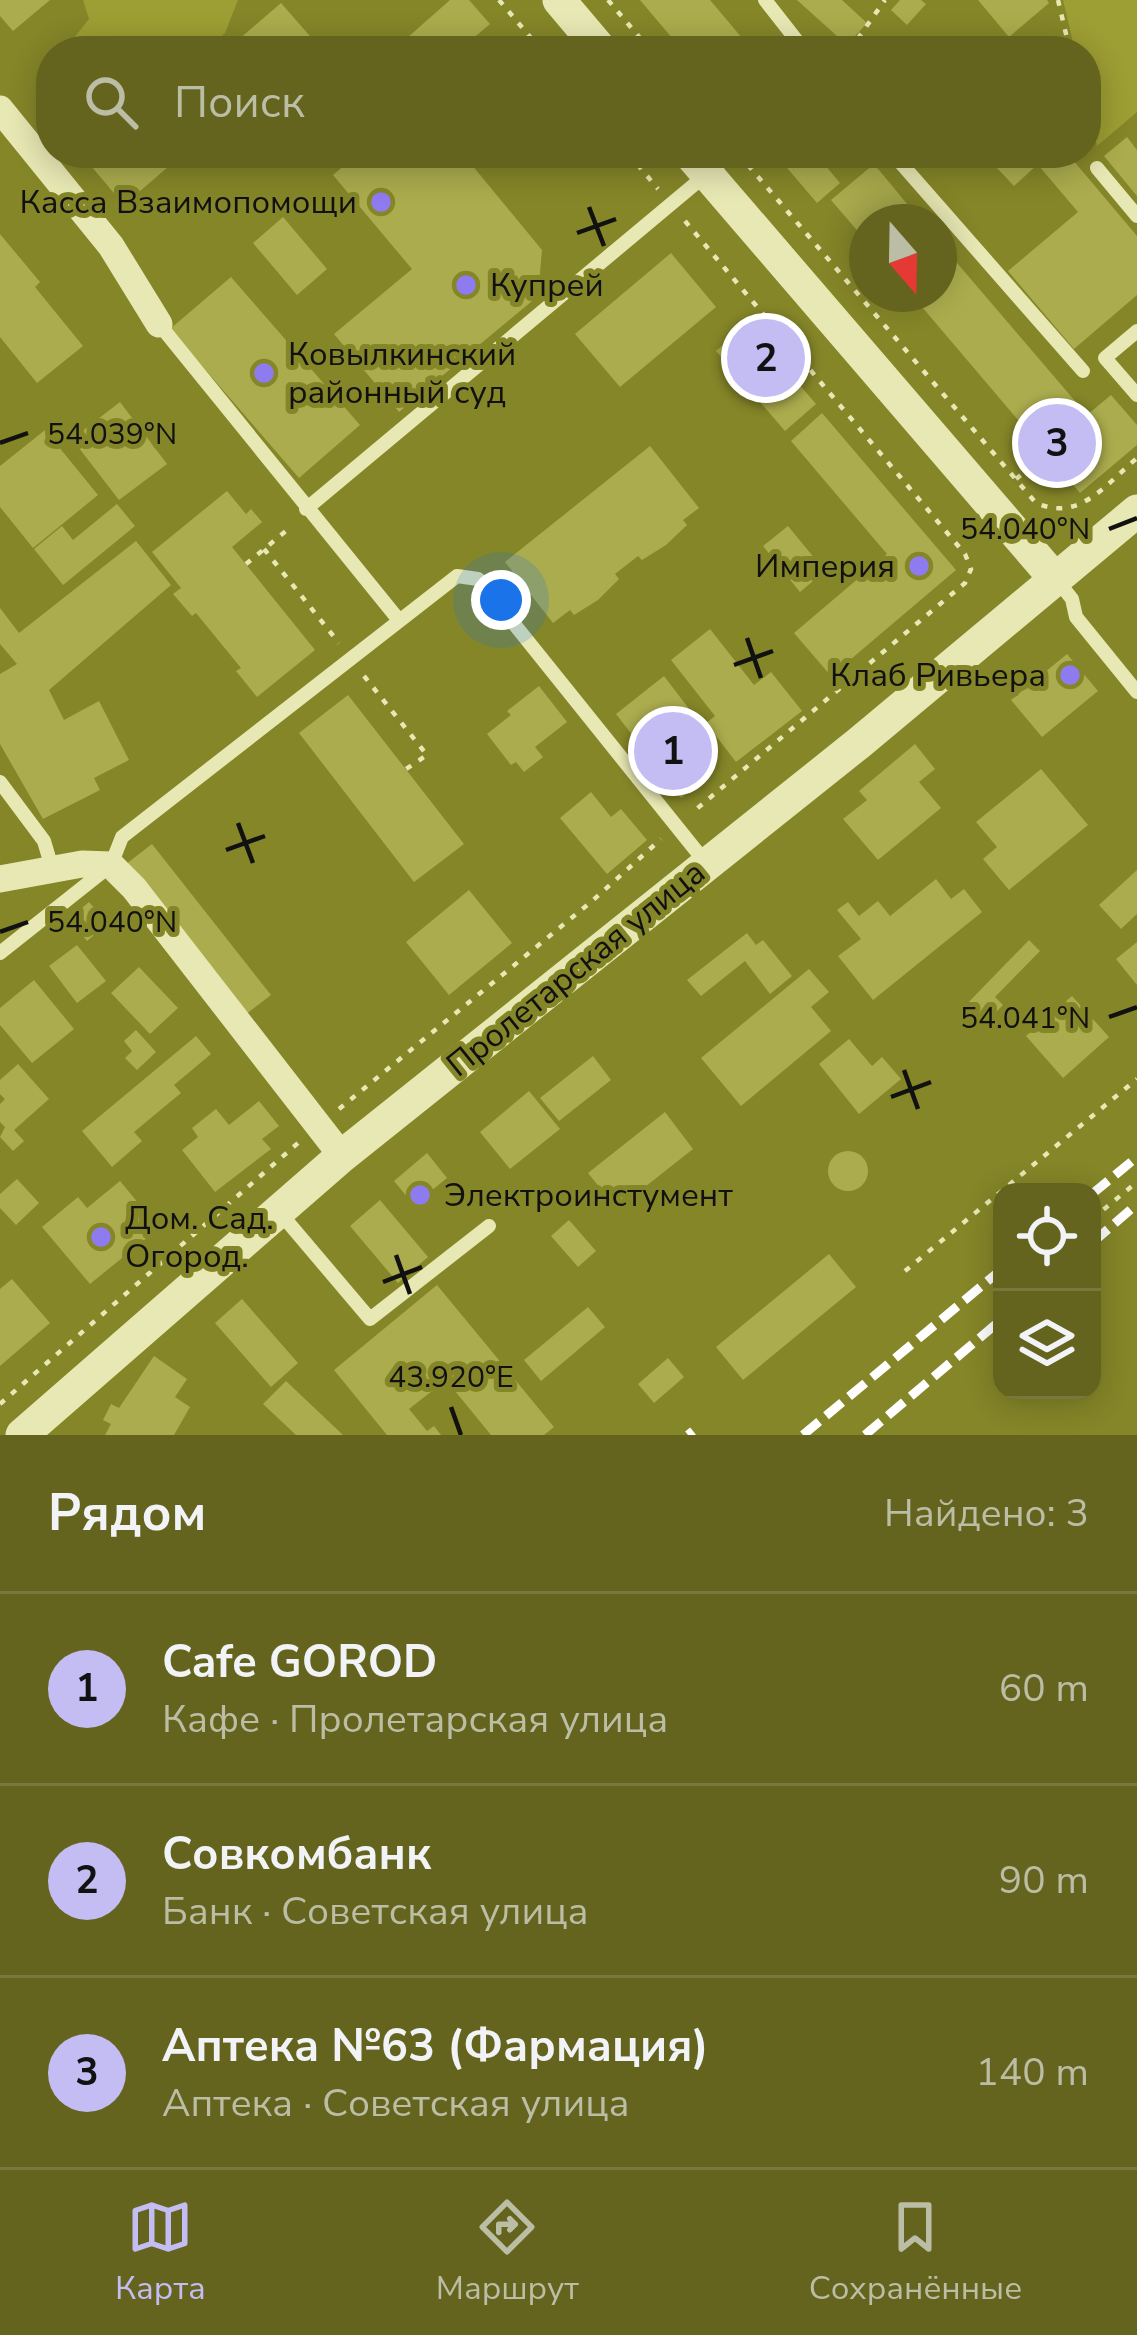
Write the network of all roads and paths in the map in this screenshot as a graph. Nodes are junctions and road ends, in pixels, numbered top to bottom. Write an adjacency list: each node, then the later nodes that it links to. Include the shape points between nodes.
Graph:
1 (499, 0): 7 (path)
2 (559, 0): 8 (street)
3 (608, 0): 9 (path)
4 (765, 0): 10 (lane)
5 (884, 0): 11 (path)
6 (1058, 0): 12 (path)
7 (529, 36)
8 (589, 36)
9 (638, 36)
10 (793, 36)
11 (863, 36)
12 (1066, 36)
13 (0, 109): 14 (street)
14 (36, 153)
15 (48, 168): 24 (street, via 111,245)
16 (641, 168): 22 (path)
17 (706, 168): 22 (lane)
18 (724, 168): 36 (street)
19 (725, 168): 32 (path)
20 (905, 168): 26 (lane)
21 (1097, 168): 23 (lane)
22 (671, 204): 33 (lane); 40 (path, via 971,569 965,584)
23 (1137, 216)
24 (159, 325): 33 (lane)
25 (1137, 331): 27 (lane, via 1105,358)
26 (1083, 371)
27 (1137, 394)
28 (1046, 454): 32 (path)
29 (1137, 458): 31 (path)
30 (1113, 465): 31 (path)
31 (1120, 473): 32 (path, via 1070,510 1054,511)
32 (1016, 479)
33 (307, 511): 35 (path); 37 (lane)
34 (1137, 512): 36 (street, Пролетарская улица)
35 (246, 564)
36 (1056, 580): 38 (lane); 41 (street, Пролетарская улица)
37 (398, 619): 40 (lane, via 457,576 478,579); 42 (lane, via 122,836)
38 (1137, 692)
39 (0, 782): 43 (lane, via 44,841)
40 (675, 827): 41 (lane); 47 (path)
41 (706, 863): 48 (street, Пролетарская улица)
42 (111, 866): 43 (street); 45 (lane); 47 (street)
43 (52, 868): 44 (street)
44 (0, 879)
45 (0, 953)
46 (1137, 1079): 53 (path)
47 (319, 1125): 48 (street); 54 (path)
48 (342, 1156): 50 (street, Пролетарская улица)
49 (1137, 1182): 51 (path)
50 (279, 1211): 52 (lane, via 370,1319); 55 (street, Пролетарская улица)
51 (1101, 1212)
52 (489, 1226)
53 (905, 1271)
54 (0, 1404)
55 (22, 1435)

